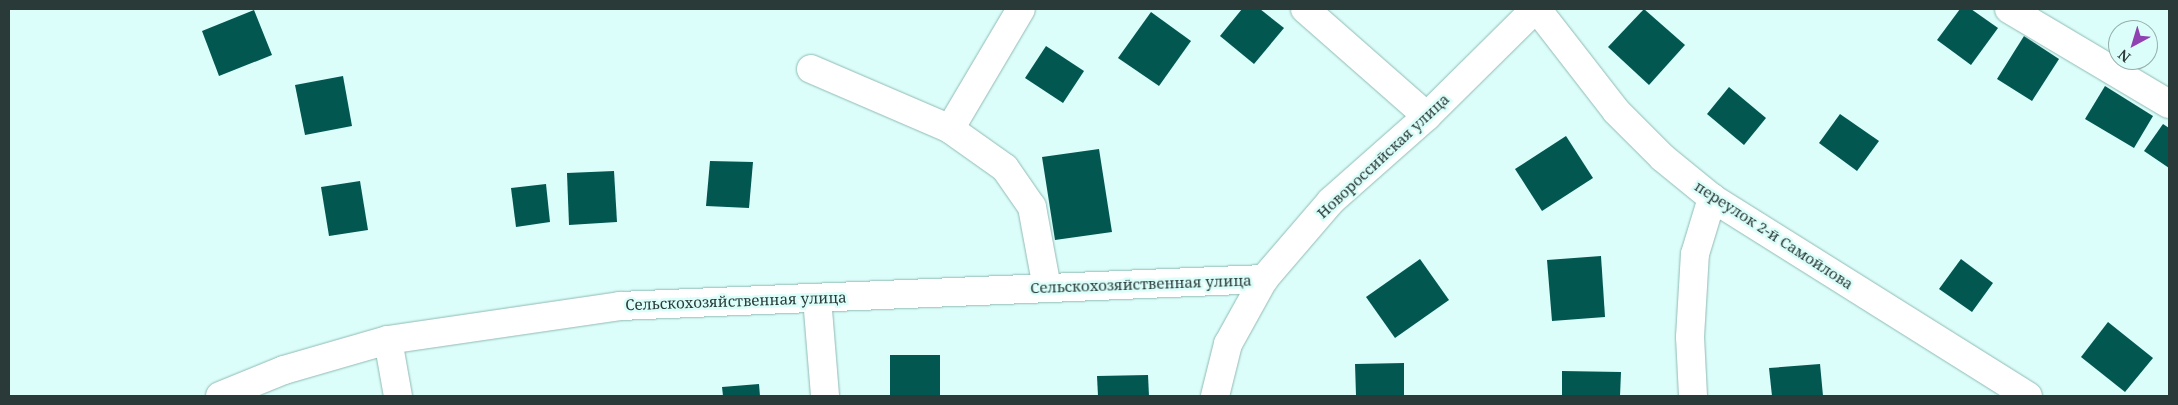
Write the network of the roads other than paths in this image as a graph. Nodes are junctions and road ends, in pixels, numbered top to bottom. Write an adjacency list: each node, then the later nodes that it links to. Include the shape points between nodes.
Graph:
1 (1021, 9): 8 (street)
2 (1305, 9): 7 (street)
3 (1536, 9): 7 (street, Новороссийская улица); 9 (street, переулок 2-й Самойлова, via 1616,111 1663,158)
4 (2008, 9): 6 (street)
5 (811, 69): 8 (street)
6 (2169, 104)
7 (1427, 116): 10 (street, Новороссийская улица, via 1331,201)
8 (950, 129): 11 (street, via 1005,168 1032,207)
9 (1712, 198): 18 (street, via 1695,254 1690,337); 19 (street, переулок 2-й Самойлова)
10 (1264, 279): 11 (street, Сельскохозяйственная улица); 17 (street, Новороссийская улица, via 1228,344)
11 (1047, 288): 12 (street, Сельскохозяйственная улица)
12 (817, 298): 13 (street, Сельскохозяйственная улица, via 620,306); 16 (street)
13 (388, 340): 14 (street, Сельскохозяйственная улица, via 284,370); 15 (street)
14 (220, 396)
15 (398, 396)
16 (825, 396)
17 (1215, 396)
18 (1693, 396)
19 (2028, 396)

